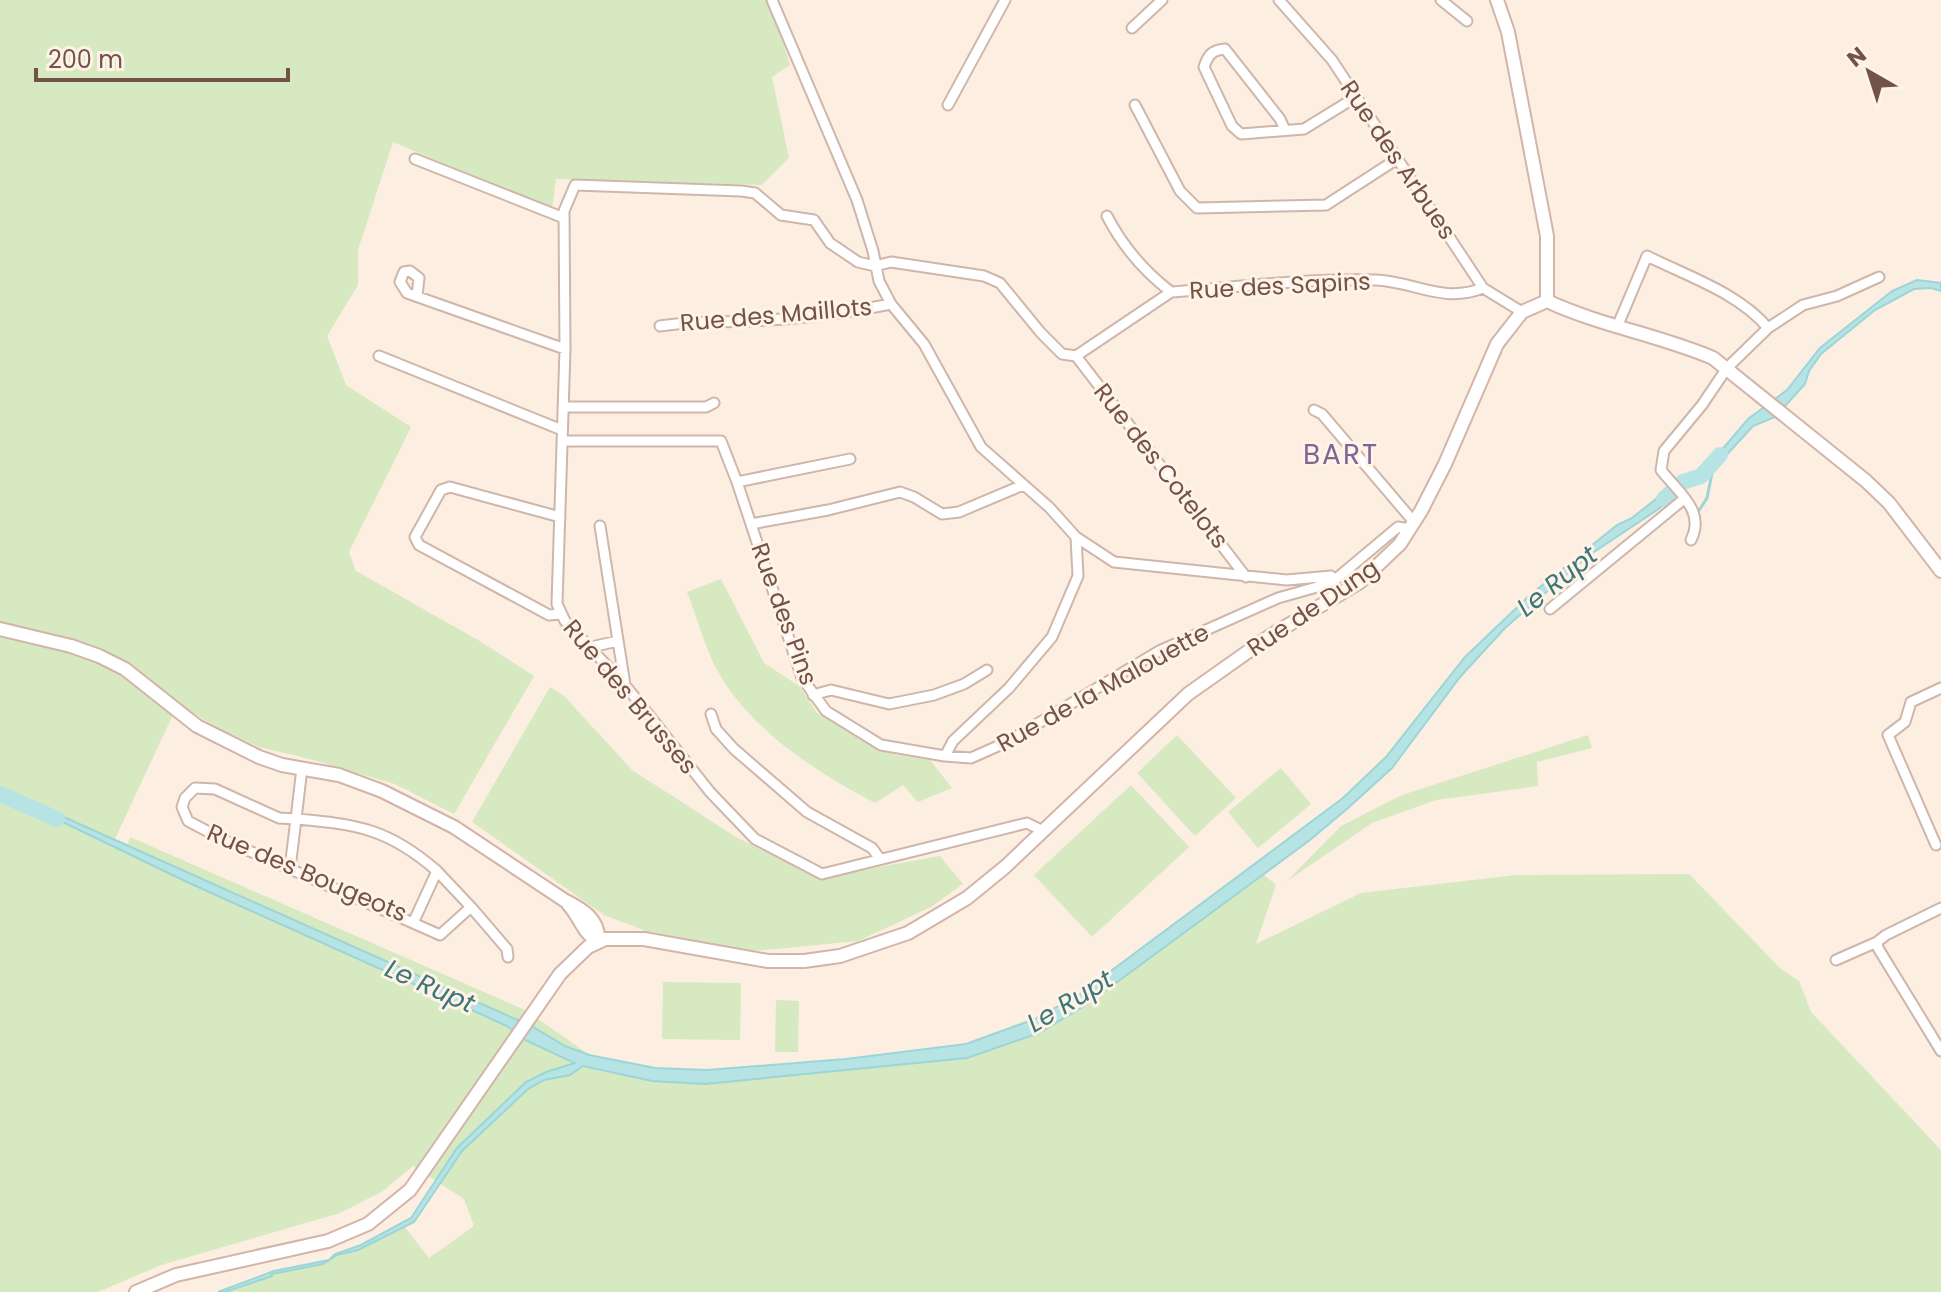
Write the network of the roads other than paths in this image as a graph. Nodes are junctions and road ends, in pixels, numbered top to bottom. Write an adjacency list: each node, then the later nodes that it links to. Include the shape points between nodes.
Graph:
1 (772, 0): 17 (street, via 857,200)
2 (1005, 0): 10 (street)
3 (1162, 0): 8 (street)
4 (1279, 0): 9 (street, Rue des Arbues, via 1332,60)
5 (1441, 0): 7 (street)
6 (1497, 0): 22 (main road, via 1508,32 1547,236)
7 (1467, 21)
8 (1132, 28)
9 (1356, 97): 12 (street, via 1304,129); 14 (street, Rue des Arbues)
10 (948, 105)
11 (1135, 105): 14 (street, via 1180,191 1197,208 1326,205)
12 (1285, 130): 12 (street, via 1225,49 1207,57 1204,67 1232,126 1241,134)
13 (415, 159): 16 (street)
14 (1397, 159): 19 (street, Rue des Arbues)
15 (1107, 216): 20 (street, Rue des Sapins, via 1119,239)
16 (564, 218): 17 (street, Rue des Brusses, via 575,185 755,193 781,215 814,220 830,243 858,262); 28 (street, Rue des Brusses)
17 (875, 266): 23 (street); 30 (street, via 891,262 1000,283 1062,354)
18 (1879, 277): 27 (street, via 1803,305)
19 (1483, 288): 20 (street, Rue des Sapins, via 1440,294 1378,280); 24 (street, Rue des Arbues)
20 (1171, 292): 30 (street, Rue des Sapins)
21 (417, 296): 28 (street)
22 (1547, 301): 24 (main road, Rue de Dung); 26 (main road)
23 (891, 304): 25 (street, Rue des Maillots, via 766,320); 39 (street, via 924,344 981,447)
24 (1522, 312): 43 (main road, Rue de Dung, via 1497,344 1445,464)
25 (660, 326)
26 (1617, 327): 27 (street, via 1647,256 1739,302); 31 (main road, via 1686,346)
27 (1768, 328): 31 (street)
28 (565, 349): 33 (street, Rue des Brusses)
29 (379, 356): 35 (street)
30 (1076, 356): 48 (street, Rue des Cotelots)
31 (1727, 368): 40 (street, via 1664,451 1661,470); 47 (main road, via 1866,481)
32 (714, 403): 33 (street)
33 (563, 407): 35 (street, Rue des Brusses)
34 (1314, 410): 43 (street)
35 (562, 430): 36 (street, Rue des Brusses)
36 (563, 441): 38 (street, Rue des Pins, via 721,441); 41 (street, Rue des Brusses)
37 (850, 459): 38 (street)
38 (737, 482): 42 (street, Rue des Pins)
39 (1023, 485): 42 (street, via 959,512 942,514 900,492); 45 (street)
40 (1682, 496): 46 (street, via 1696,519); 50 (street)
41 (560, 517): 51 (street, Rue des Brusses); 51 (street, via 450,487 441,490 415,537 419,545 549,615)
42 (751, 524): 58 (street, Rue des Pins, via 802,678)
43 (1411, 525): 49 (street, Rue de la Malouette, via 1398,527); 63 (main road, Rue de Dung, via 1400,544 1360,582 1188,694)
44 (600, 526): 53 (street)
45 (1076, 537): 48 (street, via 1114,562); 60 (street, Rue de la Malouette, via 1078,576 1052,637 1009,688 953,741)
46 (1691, 540)
47 (1941, 571)
48 (1246, 577): 49 (street)
49 (1336, 579): 60 (street, Rue de la Malouette, via 1278,598 1159,651 983,753 971,758)
50 (1550, 609)
51 (560, 614): 54 (street, Rue des Brusses)
52 (0, 629): 61 (main road, via 99,656 125,669 197,726 259,757)
53 (618, 641): 54 (street); 56 (street)
54 (591, 647): 56 (street, Rue des Brusses)
55 (987, 670): 58 (street, via 934,695 889,704 831,690)
56 (625, 685): 65 (street, Rue des Brusses, via 710,792 755,839 822,874)
57 (1941, 688): 64 (street, via 1911,702 1905,722 1888,735)
58 (813, 695): 60 (street, Rue des Pins, via 826,711 881,745)
59 (711, 714): 65 (street, via 716,729 734,749 807,812 872,848)
60 (945, 756)
61 (302, 768): 62 (street, Rue des Bougeots); 71 (main road, via 354,779 454,827 564,900)
62 (296, 819): 66 (street); 66 (street, Rue des Bougeots, via 279,818 215,789 195,788 182,807 188,821); 67 (street, Rue des Bougeots, via 376,831 413,850)
63 (1041, 830): 65 (street, Rue des Brusses, via 1027,823); 71 (main road, Rue de Dung, via 1005,867 948,911 908,933 840,956 768,961 644,939)
64 (1936, 845)
65 (880, 859)
66 (290, 868): 70 (street, Rue des Bougeots)
67 (437, 871): 68 (street); 70 (street, Rue des Bougeots)
68 (471, 907): 70 (street, via 440,935); 73 (street)
69 (1941, 908): 72 (street)
70 (413, 923)
71 (598, 942): 76 (main road, via 573,959 410,1190 368,1224 328,1241 176,1275)
72 (1877, 942): 74 (street); 75 (street)
73 (508, 957)
74 (1836, 960)
75 (1941, 1051)
76 (136, 1292)

